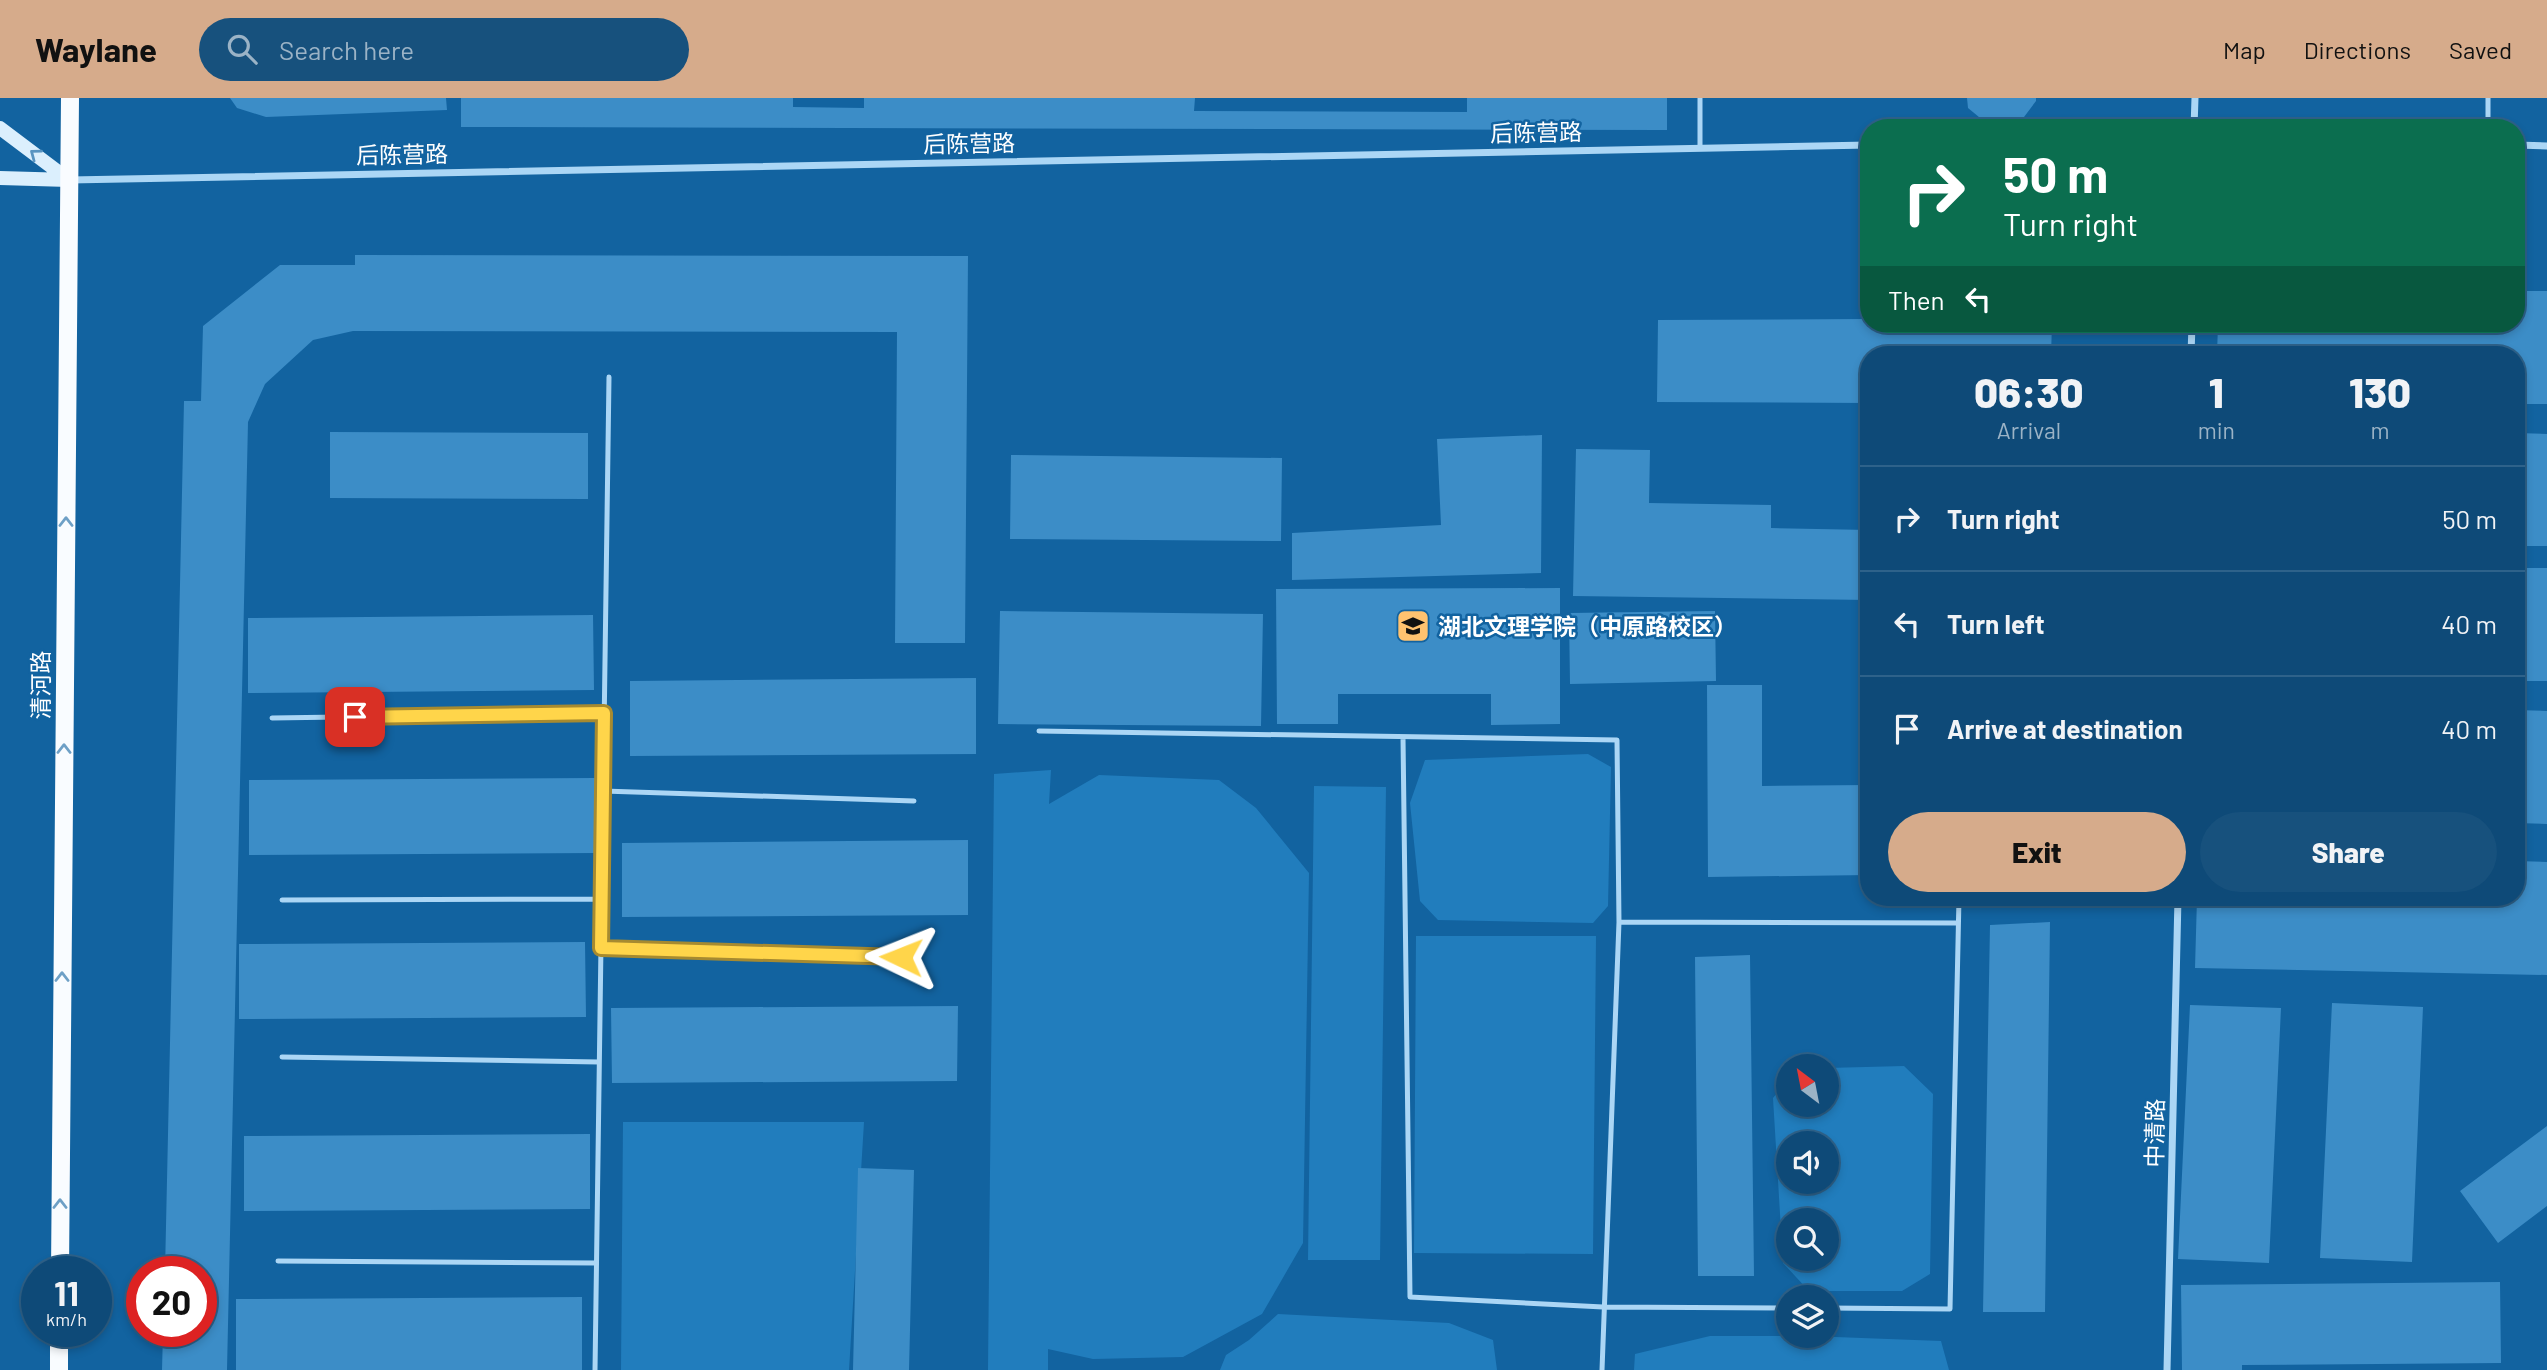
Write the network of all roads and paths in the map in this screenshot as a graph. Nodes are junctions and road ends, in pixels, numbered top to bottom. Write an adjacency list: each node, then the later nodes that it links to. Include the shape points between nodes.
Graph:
1 (70, 98): 13 (main road, 清河路)
2 (1700, 98): 11 (lane)
3 (2195, 98): 5 (street)
4 (2488, 98): 6 (lane)
5 (2194, 119)
6 (2488, 119)
7 (0, 128): 13 (street, one-way to 7)
8 (1860, 145): 11 (street, 后陈营路)
9 (2525, 145): 10 (street)
10 (2547, 146)
11 (1700, 148): 13 (street, 后陈营路)
12 (0, 178): 13 (street)
13 (69, 180): 31 (main road, 清河路, one-way to 13)
14 (609, 377): 15 (lane)
15 (604, 713): 16 (lane); 19 (lane)
16 (272, 718)
17 (1039, 731): 18 (lane)
18 (1403, 737): 25 (lane, via 1617,740); 34 (lane, via 1410,1297)
19 (603, 791): 20 (lane); 21 (lane)
20 (914, 801)
21 (602, 899): 22 (lane); 27 (lane)
22 (282, 900)
23 (1959, 906): 26 (lane)
24 (2179, 906): 41 (street, 中清路)
25 (1619, 922): 26 (lane); 34 (lane)
26 (1958, 923): 36 (lane, via 1950,1309)
27 (601, 948): 28 (lane); 30 (lane)
28 (901, 957)
29 (282, 1057): 30 (lane)
30 (599, 1062): 33 (lane)
31 (60, 1256)
32 (278, 1261): 33 (lane)
33 (596, 1264): 39 (lane)
34 (1603, 1307): 35 (lane); 40 (lane)
35 (1776, 1308)
36 (1839, 1308)
37 (59, 1347): 38 (main road)
38 (59, 1370)
39 (595, 1370)
40 (1602, 1370)
41 (2167, 1370)

